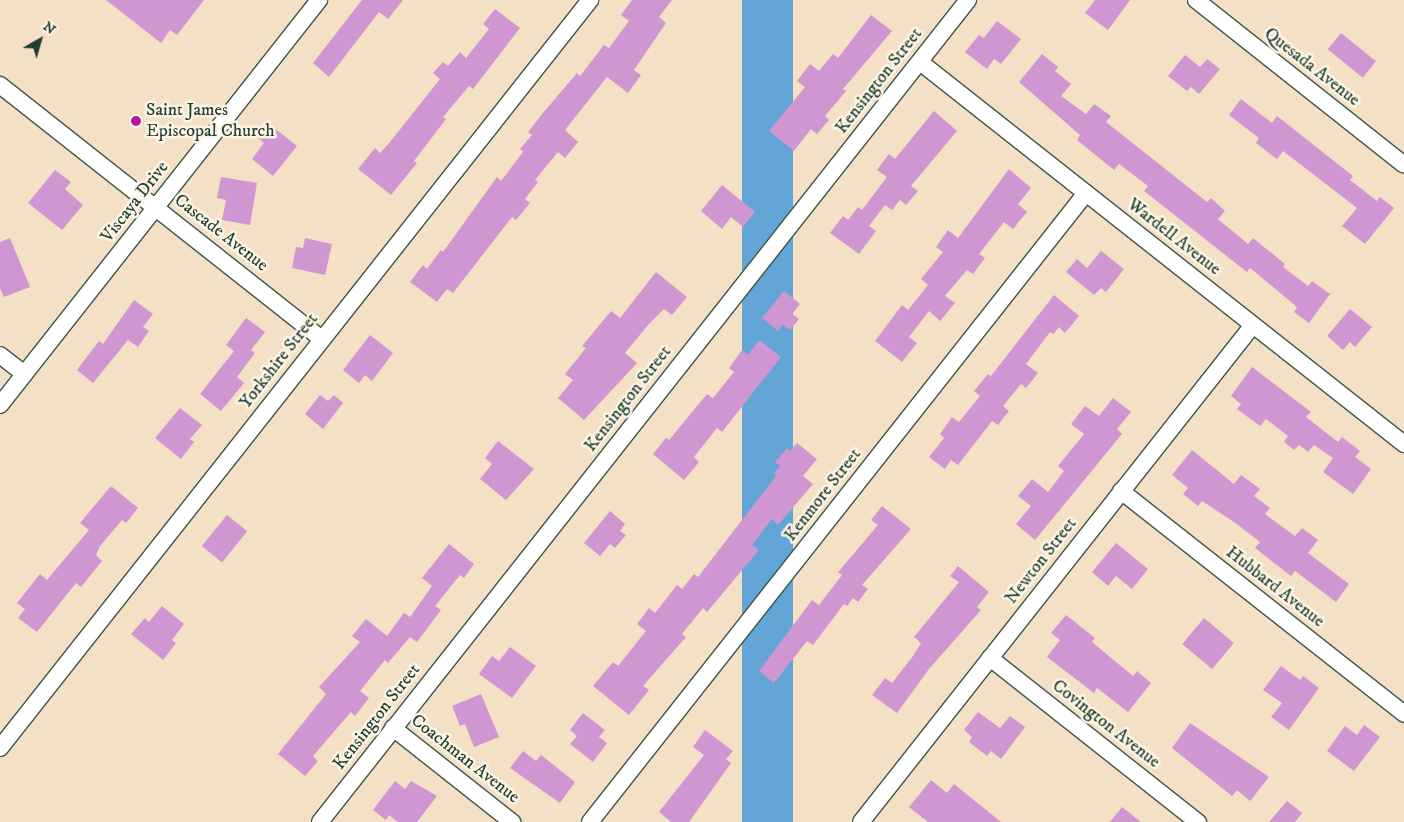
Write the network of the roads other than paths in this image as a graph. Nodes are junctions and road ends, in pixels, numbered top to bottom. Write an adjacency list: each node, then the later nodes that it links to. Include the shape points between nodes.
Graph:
1 (319, 0): 9 (street, Viscaya Drive)
2 (590, 0): 11 (street, Yorkshire Street)
3 (968, 0): 5 (street, Kensington Street)
4 (1196, 0): 7 (street, Quesada Avenue)
5 (920, 62): 8 (street, Wardell Avenue); 19 (street, Kensington Street)
6 (0, 85): 9 (street, Cascade Avenue)
7 (1404, 164)
8 (1086, 193): 10 (street, Wardell Avenue); 23 (street, Kenmore Street)
9 (156, 207): 11 (street, Cascade Avenue); 13 (street, Viscaya Drive)
10 (1253, 325): 15 (street, Wardell Avenue); 16 (street, Newton Street)
11 (322, 339): 20 (street, Yorkshire Street)
12 (0, 355): 13 (street)
13 (24, 374): 14 (street, Viscaya Drive)
14 (0, 405)
15 (1404, 444)
16 (1121, 492): 17 (street, Newton Street); 18 (street, Hubbard Avenue)
17 (990, 658): 24 (street, Newton Street); 25 (street, Covington Avenue)
18 (1404, 714)
19 (394, 728): 21 (street, Kensington Street); 22 (street, Coachman Avenue)
20 (0, 748)
21 (320, 822)
22 (512, 822)
23 (590, 822)
24 (861, 822)
25 (1198, 822)

